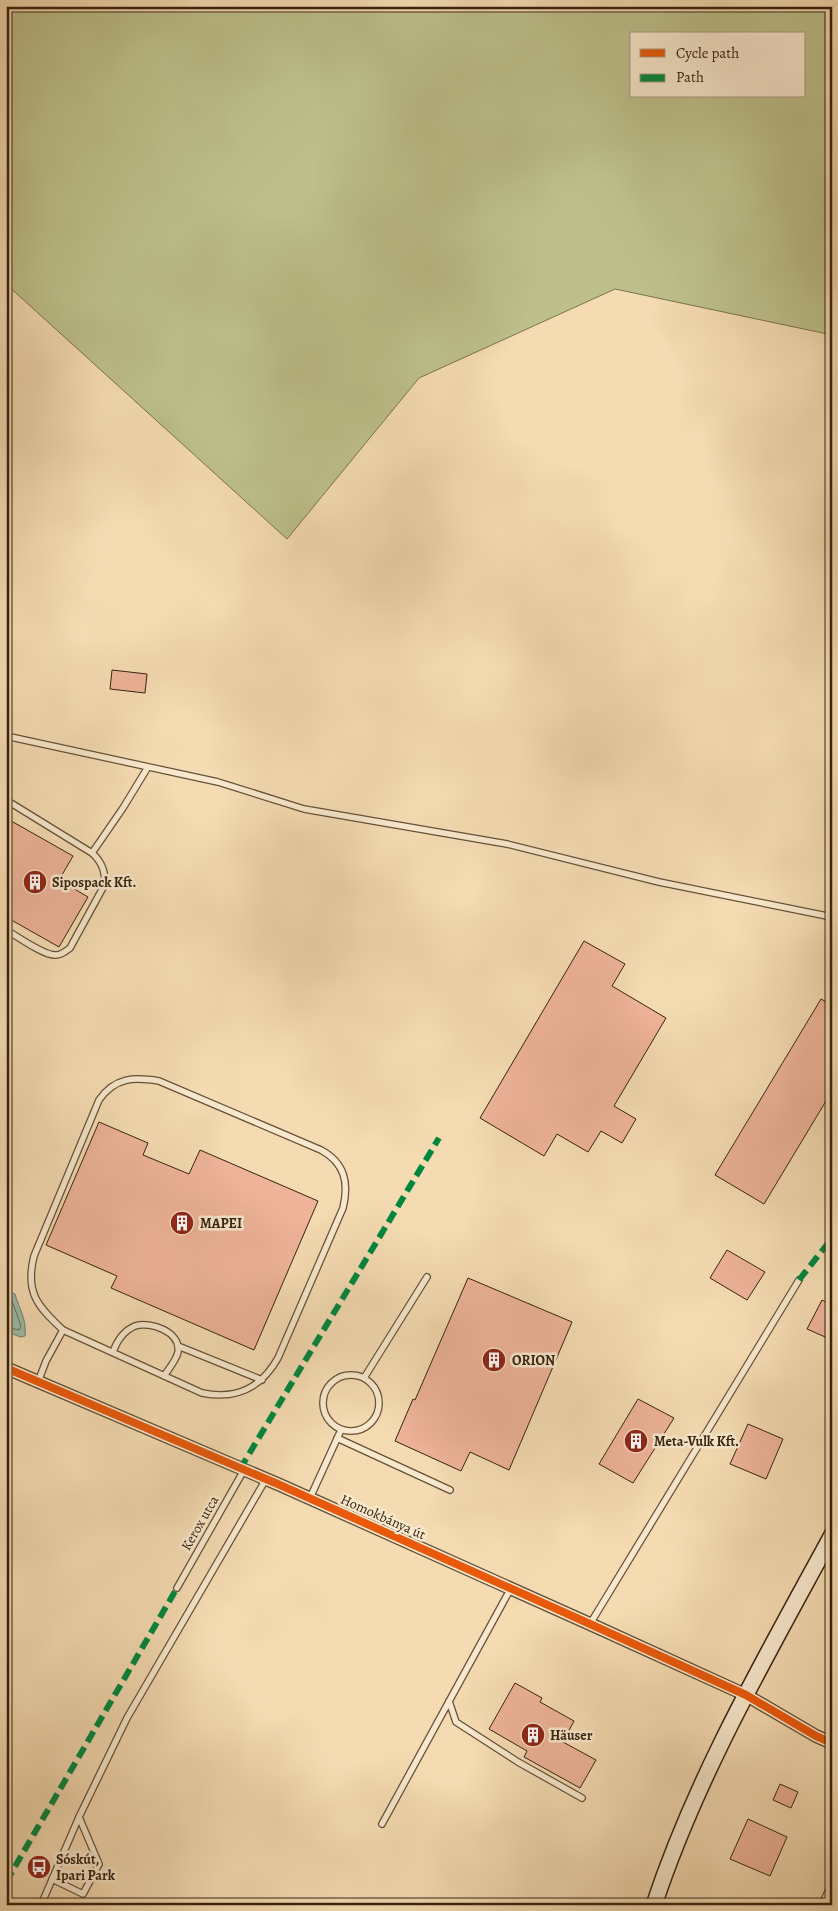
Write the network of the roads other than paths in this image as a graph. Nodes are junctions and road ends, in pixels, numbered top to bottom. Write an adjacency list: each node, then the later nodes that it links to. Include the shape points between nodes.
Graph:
1 (6, 736): 2 (lane)
2 (148, 767): 4 (lane); 5 (lane, via 218,782 304,809 507,844 660,882)
3 (6, 800): 4 (lane)
4 (92, 853): 6 (lane, via 103,868 105,884 70,948 51,955)
5 (832, 917)
6 (6, 930)
7 (427, 1277): 14 (lane)
8 (799, 1280): 26 (lane)
9 (63, 1330): 11 (lane); 15 (lane, via 49,1316 32,1289 30,1274 34,1256 106,1090 127,1079 159,1081 321,1150 338,1164 343,1174 347,1194 344,1208 278,1358); 16 (lane)
10 (178, 1346): 11 (lane, via 168,1331 144,1324 125,1332); 13 (lane, via 177,1357); 15 (lane)
11 (113, 1352): 13 (lane)
12 (6, 1368): 16 (street, Homokbánya út)
13 (164, 1376): 15 (lane, via 216,1396 239,1393)
14 (364, 1378): 17 (lane, via 378,1395 378,1413 373,1421 358,1430); 17 (lane, via 343,1375 328,1385 324,1393 323,1411 327,1419)
15 (262, 1380)
16 (38, 1382): 19 (street, Homokbánya út)
17 (341, 1430): 18 (lane)
18 (337, 1438): 21 (lane); 22 (lane)
19 (244, 1470): 20 (street, Homokbánya út); 24 (lane, Kerox utca)
20 (266, 1479): 22 (street, Homokbánya út); 31 (lane, via 126,1718)
21 (450, 1490)
22 (310, 1498): 25 (street, Homokbánya út)
23 (832, 1535): 27 (main road)
24 (177, 1588)
25 (511, 1588): 26 (street, Homokbánya út); 28 (lane)
26 (590, 1624): 27 (street, Homokbánya út)
27 (746, 1695): 29 (street, Homokbánya út); 36 (main road, via 706,1775)
28 (449, 1701): 30 (lane, via 456,1722); 32 (lane)
29 (832, 1743)
30 (582, 1798)
31 (79, 1816): 33 (lane); 33 (lane, via 99,1864 83,1894)
32 (382, 1824)
33 (52, 1879): 35 (lane)
34 (832, 1883): 37 (lane)
35 (41, 1905)
36 (654, 1905)
37 (822, 1905)

